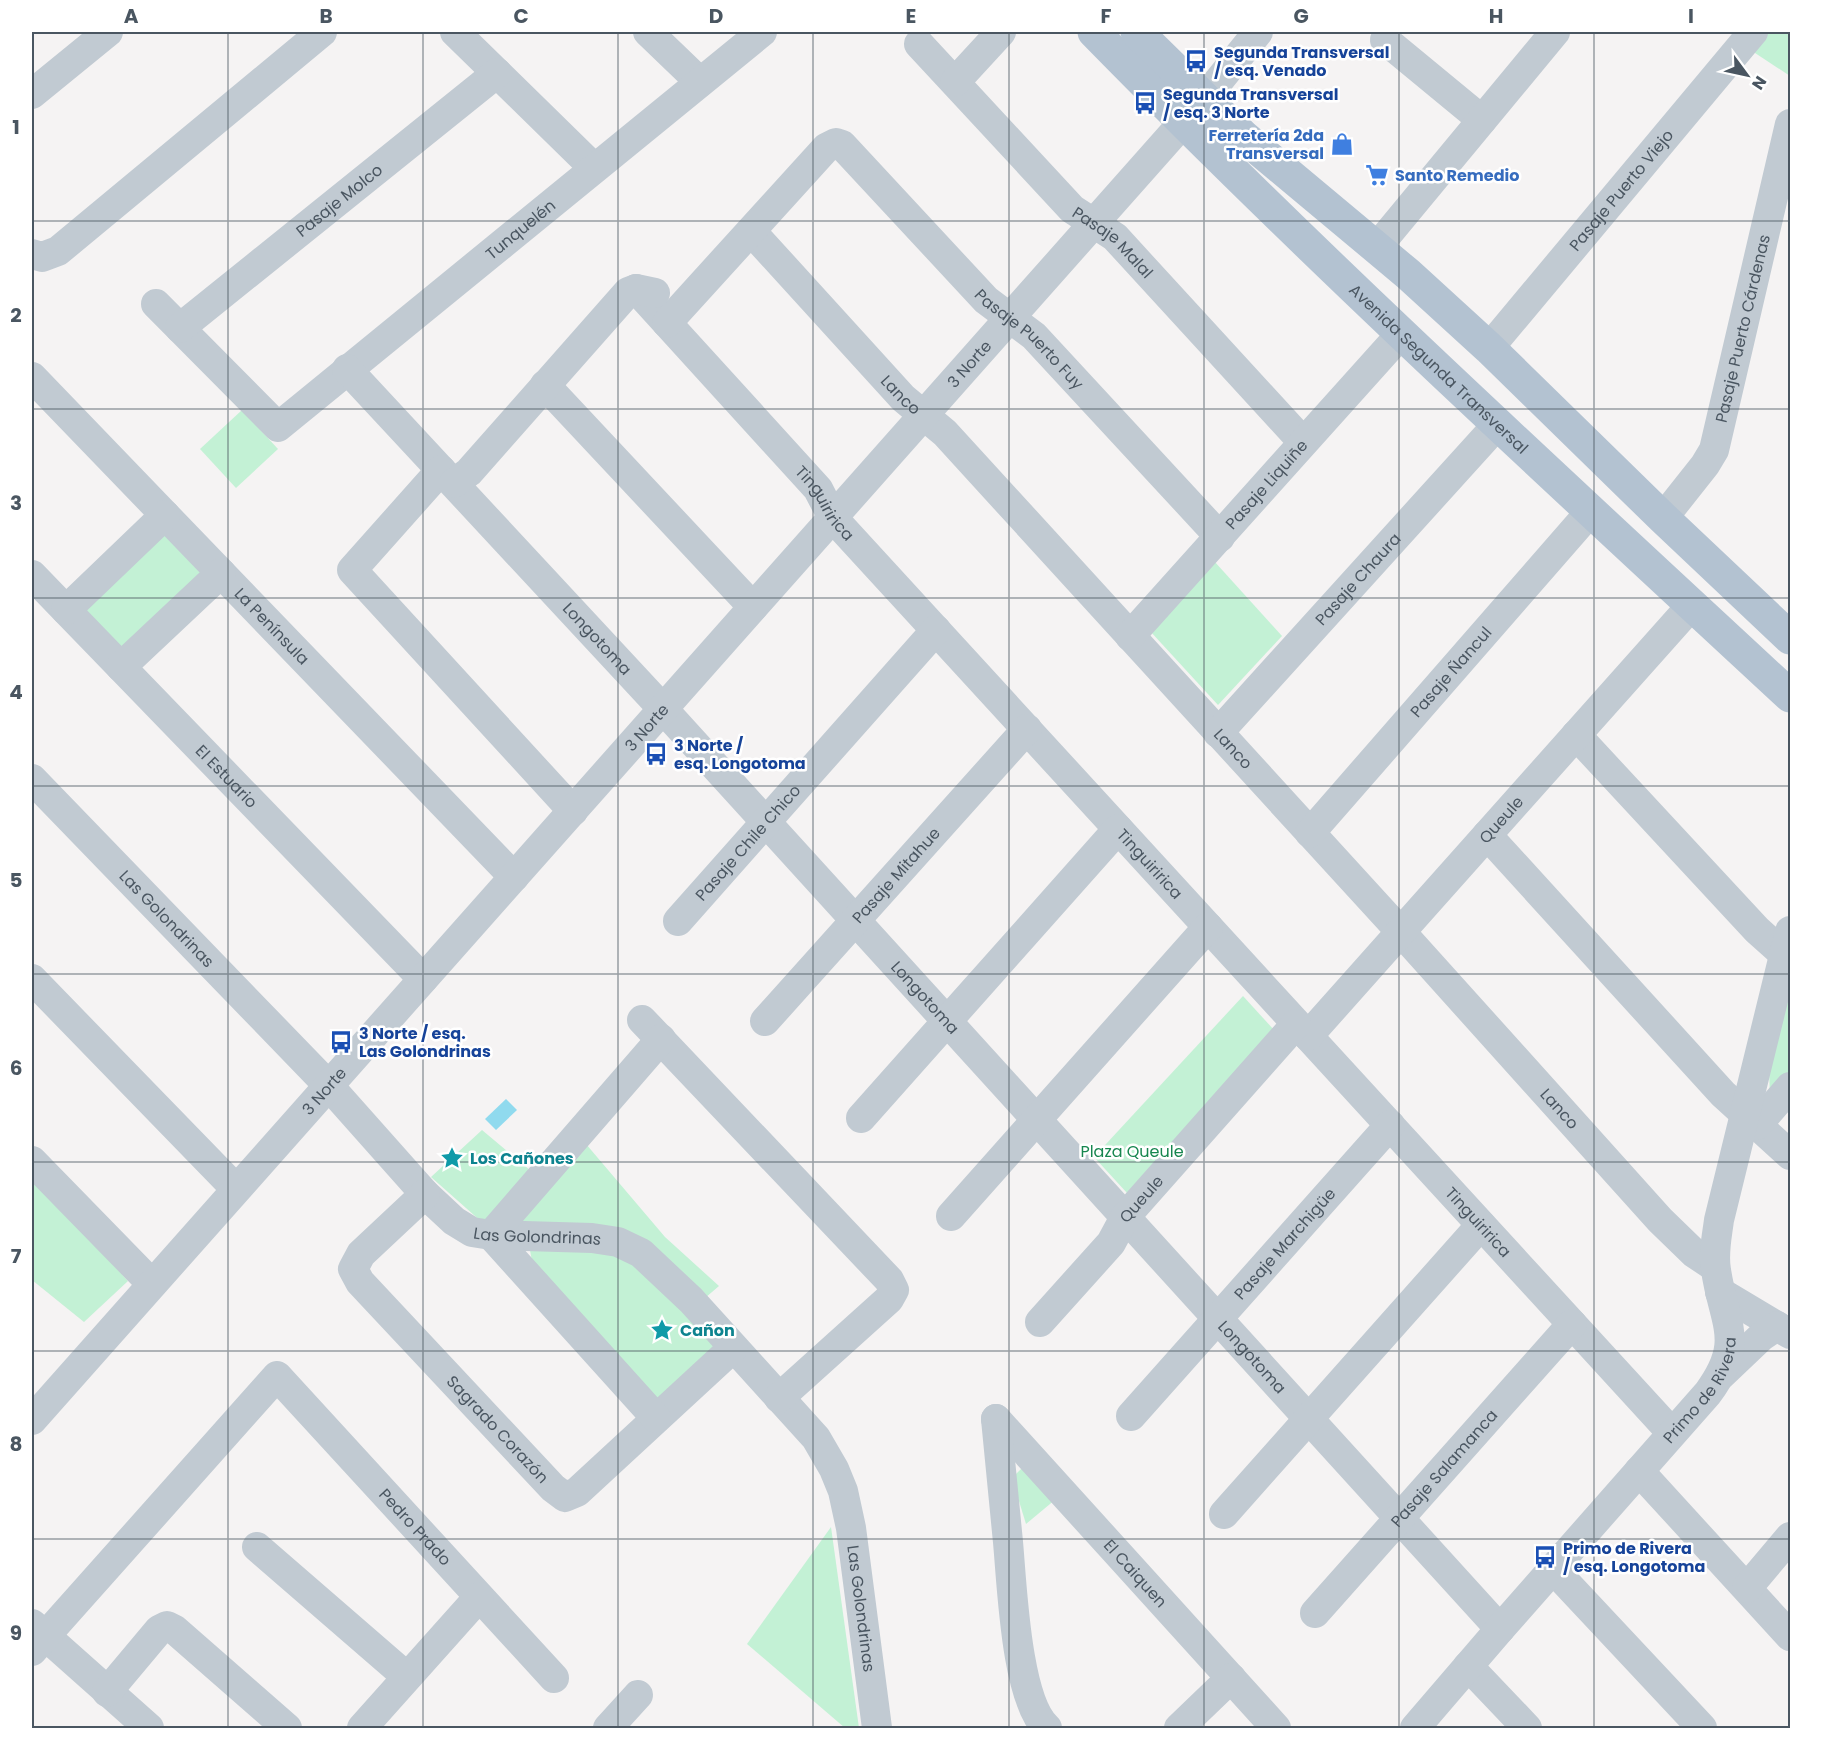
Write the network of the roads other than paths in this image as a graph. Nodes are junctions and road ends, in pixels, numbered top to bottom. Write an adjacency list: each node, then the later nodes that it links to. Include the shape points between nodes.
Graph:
1 (108, 32): 17 (street)
2 (322, 32): 25 (street, via 58,251)
3 (455, 32): 14 (street)
4 (648, 32): 15 (street)
5 (762, 32): 15 (street, Tunquelén)
6 (1001, 32): 16 (street)
7 (1094, 32): 18 (main road, Avenida Segunda Transversal)
8 (1137, 32): 18 (main road, Avenida Segunda Transversal)
9 (1258, 32): 18 (street, 3 Norte)
10 (1555, 32): 19 (street)
11 (1753, 32): 31 (street, Pasaje Puerto Viejo)
12 (1385, 40): 19 (street)
13 (918, 44): 16 (street, Pasaje Malal)
14 (497, 73): 21 (street); 29 (street, Pasaje Molco)
15 (700, 82): 21 (street, Tunquelén)
16 (955, 82): 22 (street, Pasaje Malal, via 1072,209)
17 (32, 94)
18 (1194, 111): 22 (street, 3 Norte); 24 (main road, Avenida Segunda Transversal, via 1244,137); 30 (main road, Avenida Segunda Transversal)
19 (1482, 120): 24 (street)
20 (1791, 123): 42 (street, Pasaje Puerto Cárdenas, via 1714,450)
21 (594, 168): 32 (street, Tunquelén)
22 (1094, 223): 28 (street, 3 Norte); 37 (street, Pasaje Malal, via 1115,237)
23 (751, 231): 27 (street); 28 (street, Pasaje Puerto Fuy, via 826,148 836,143 847,148 986,300); 35 (street, Lanco, via 903,398)
24 (1377, 247): 31 (main road, Avenida Segunda Transversal)
25 (37, 255)
26 (156, 304): 29 (street)
27 (677, 312): 34 (street, Tinguiririca, via 636,289 628,292); 41 (street, Tinguiririca, via 818,489)
28 (1010, 318): 35 (street, 3 Norte); 43 (street, Pasaje Puerto Fuy, via 1034,336)
29 (180, 328): 32 (street, Tunquelén, via 278,427)
30 (1402, 333): 36 (main road, Avenida Segunda Transversal); 37 (street, Pasaje Liquiñe)
31 (1489, 348): 42 (main road, Avenida Segunda Transversal)
32 (347, 369): 38 (street, Longotoma)
33 (32, 377): 40 (street, La Península)
34 (545, 385): 38 (street, via 469,472); 47 (street)
35 (924, 415): 41 (street, 3 Norte); 50 (street, Lanco, via 945,433)
36 (1498, 424): 39 (main road, Avenida Segunda Transversal); 56 (street, Pasaje Chaura)
37 (1303, 442): 43 (street, Pasaje Liquiñe)
38 (447, 477): 54 (street, Longotoma); 59 (street, via 352,570)
39 (1591, 511): 46 (main road, Avenida Segunda Transversal); 62 (street, Pasaje Ñancul)
40 (165, 515): 44 (street, La Península); 48 (street)
41 (833, 518): 47 (street, 3 Norte); 49 (street, Tinguiririca)
42 (1663, 518): 51 (main road, Avenida Segunda Transversal)
43 (1220, 537): 50 (street, Pasaje Liquiñe)
44 (220, 573): 52 (street); 64 (street, La Península)
45 (32, 575): 48 (street, El Estuario)
46 (1692, 605): 53 (main road, Avenida Segunda Transversal); 57 (street, Queule)
47 (753, 607): 54 (street, 3 Norte)
48 (66, 610): 52 (street, El Estuario)
49 (936, 630): 55 (street, Tinguiririca); 60 (street, Pasaje Chile Chico)
50 (1130, 636): 56 (street, Lanco)
51 (1791, 638)
52 (121, 667): 70 (street, El Estuario)
53 (1791, 696)
54 (663, 709): 59 (street, 3 Norte); 60 (street, Longotoma)
55 (1027, 729): 61 (street, Tinguiririca); 66 (street, Pasaje Mitahue)
56 (1218, 733): 62 (street, Lanco)
57 (1576, 735): 63 (street, Queule); 69 (street, via 1757,930)
58 (32, 779): 75 (street, Las Golondrinas)
59 (573, 811): 64 (street, 3 Norte)
60 (766, 822): 65 (street, Pasaje Chile Chico); 66 (street, Longotoma)
61 (1118, 829): 67 (street, Tinguiririca); 73 (street)
62 (1310, 833): 68 (street, Lanco)
63 (1487, 835): 68 (street, Queule); 78 (street, via 1723,1094)
64 (514, 877): 70 (street, 3 Norte)
65 (678, 921)
66 (855, 921): 72 (street, Pasaje Mitahue); 73 (street, Longotoma)
67 (1208, 927): 74 (street, Tinguiririca); 79 (street)
68 (1401, 932): 74 (street, Queule); 89 (street, Lanco)
69 (1788, 943): 78 (street, Primo de Rivera)
70 (423, 979): 75 (street, 3 Norte)
71 (32, 980): 83 (street)
72 (765, 1021)
73 (947, 1022): 77 (street); 79 (street, Longotoma)
74 (1302, 1030): 80 (street, Tinguiririca); 86 (street, Queule)
75 (329, 1086): 83 (street, 3 Norte); 84 (street, Las Golondrinas)
76 (1791, 1087): 78 (street)
77 (861, 1118)
78 (1751, 1119): 81 (street); 89 (street, Primo de Rivera, via 1719,1220 1715,1246)
79 (1036, 1120): 85 (street); 86 (street, Longotoma)
80 (1390, 1125): 87 (street, Tinguiririca); 91 (street, Pasaje Marchigüe)
81 (1791, 1155)
82 (32, 1162): 90 (street)
83 (236, 1190): 90 (street, 3 Norte)
84 (425, 1194): 88 (street, Las Golondrinas, via 454,1221 472,1232); 99 (street, Sagrado Corazón, via 361,1254 353,1269 360,1282 554,1488 565,1497 577,1492)
85 (951, 1216)
86 (1125, 1217): 91 (street, Longotoma); 92 (street, Queule, via 1111,1243)
87 (1481, 1225): 93 (street, Tinguiririca); 100 (street)
88 (491, 1235): 95 (street, Las Golondrinas, via 618,1242 641,1254 691,1300); 97 (street, via 652,1030 889,1280 894,1290 889,1299); 99 (street)
89 (1718, 1280): 94 (street, Lanco); 96 (street, Primo de Rivera, via 1731,1335)
90 (152, 1284): 101 (street, 3 Norte)
91 (1217, 1318): 98 (street, Pasaje Marchigüe); 100 (street, Longotoma)
92 (1040, 1322)
93 (1572, 1324): 102 (street, Tinguiririca); 105 (street, Pasaje Salamanca)
94 (1784, 1330): 96 (street, via 1762,1336)
95 (733, 1348): 97 (street, Las Golondrinas); 99 (street, Sagrado Corazón)
96 (1721, 1376): 102 (street, Primo de Rivera)
97 (779, 1398): 125 (street, Las Golondrinas, via 816,1438 843,1491)
98 (1131, 1416)
99 (656, 1418)
100 (1309, 1419): 104 (street); 105 (street, Longotoma)
101 (32, 1420)
102 (1672, 1433): 103 (street, Primo de Rivera)
103 (1639, 1471): 108 (street, Primo de Rivera); 109 (street)
104 (1224, 1514)
105 (1399, 1518): 111 (street, Pasaje Salamanca); 112 (street, Longotoma)
106 (1791, 1537): 109 (street)
107 (257, 1547): 116 (street)
108 (1553, 1569): 112 (street, Primo de Rivera); 131 (street)
109 (1747, 1588): 113 (street)
110 (479, 1597): 114 (street, Pedro Prado, via 276,1376); 116 (street); 117 (street, Pedro Prado)
111 (1315, 1613)
112 (1500, 1629): 115 (street, Primo de Rivera)
113 (1791, 1636)
114 (36, 1637): 119 (street)
115 (1468, 1666): 129 (street, Primo de Rivera); 130 (street)
116 (407, 1677): 123 (street)
117 (554, 1678)
118 (1231, 1678): 126 (street, El Caiquen, via 996,1419 1022,1667 1031,1701); 127 (street); 128 (street, El Caiquen)
119 (107, 1692): 121 (street); 122 (street, via 159,1630 167,1626)
120 (638, 1695): 124 (street)
121 (148, 1728)
122 (287, 1728)
123 (362, 1728)
124 (608, 1728)
125 (877, 1728)
126 (1047, 1728)
127 (1179, 1728)
128 (1276, 1728)
129 (1415, 1728)
130 (1527, 1728)
131 (1702, 1728)

